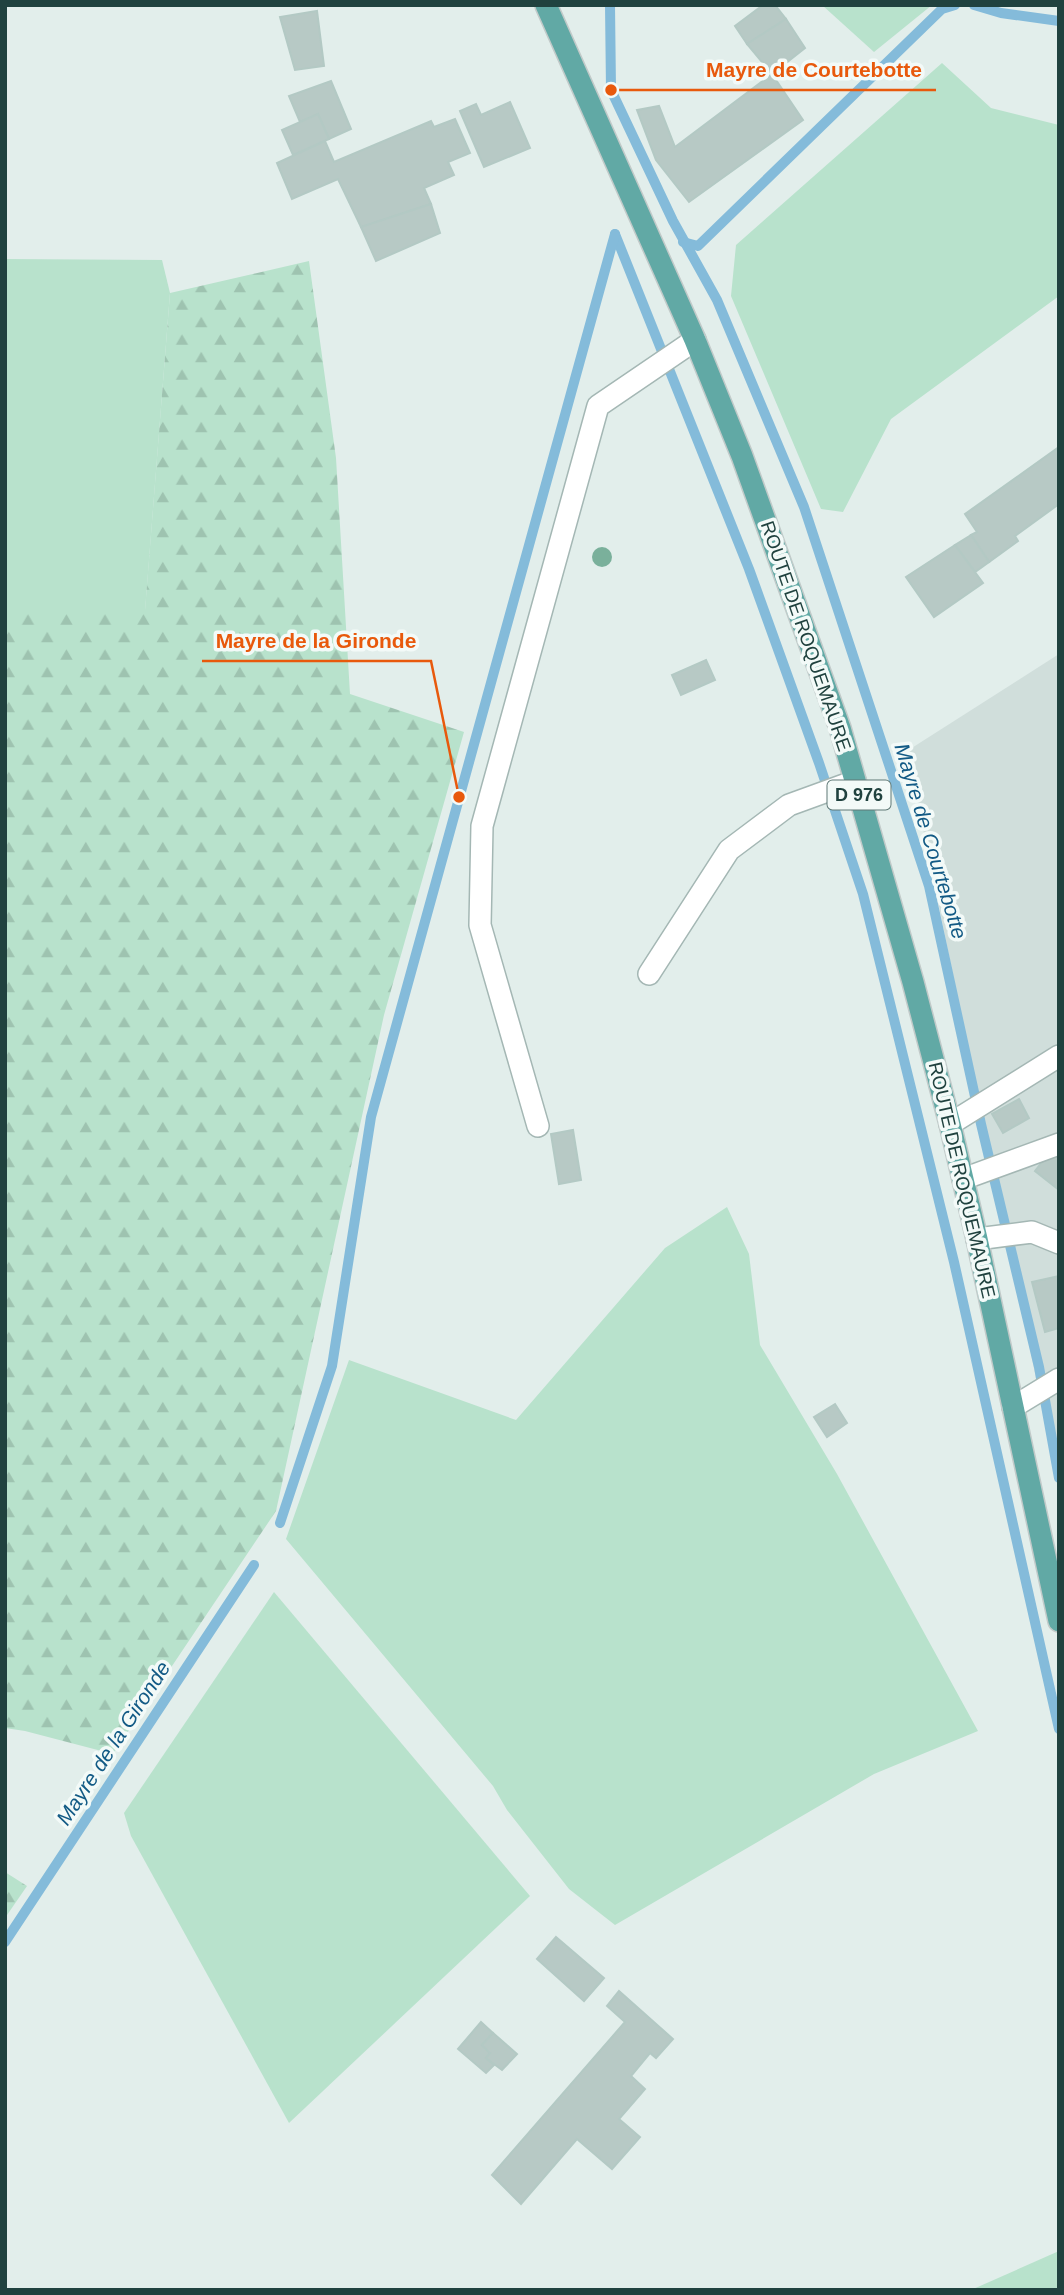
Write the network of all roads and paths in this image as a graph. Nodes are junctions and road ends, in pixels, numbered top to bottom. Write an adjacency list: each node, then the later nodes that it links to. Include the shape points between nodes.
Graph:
1 (546, 5): 2 (main road, ROUTE DE ROQUEMAURE / D 976)
2 (695, 340): 3 (main road, ROUTE DE ROQUEMAURE / D 976, via 742,456 840,727); 7 (lane, via 598,406 482,827 480,925)
3 (855, 781): 4 (lane, via 789,805 729,850); 6 (main road, ROUTE DE ROQUEMAURE / D 976)
4 (649, 974)
5 (1059, 1056): 6 (lane)
6 (950, 1124): 9 (main road, ROUTE DE ROQUEMAURE / D 976)
7 (538, 1126)
8 (1059, 1144): 9 (lane)
9 (963, 1179): 10 (main road, ROUTE DE ROQUEMAURE / D 976)
10 (977, 1239): 11 (lane, via 1032,1232); 13 (main road, ROUTE DE ROQUEMAURE / D 976)
11 (1059, 1243)
12 (1059, 1379): 13 (lane)
13 (1013, 1407): 14 (main road, ROUTE DE ROQUEMAURE / D 976)
14 (1059, 1621)

